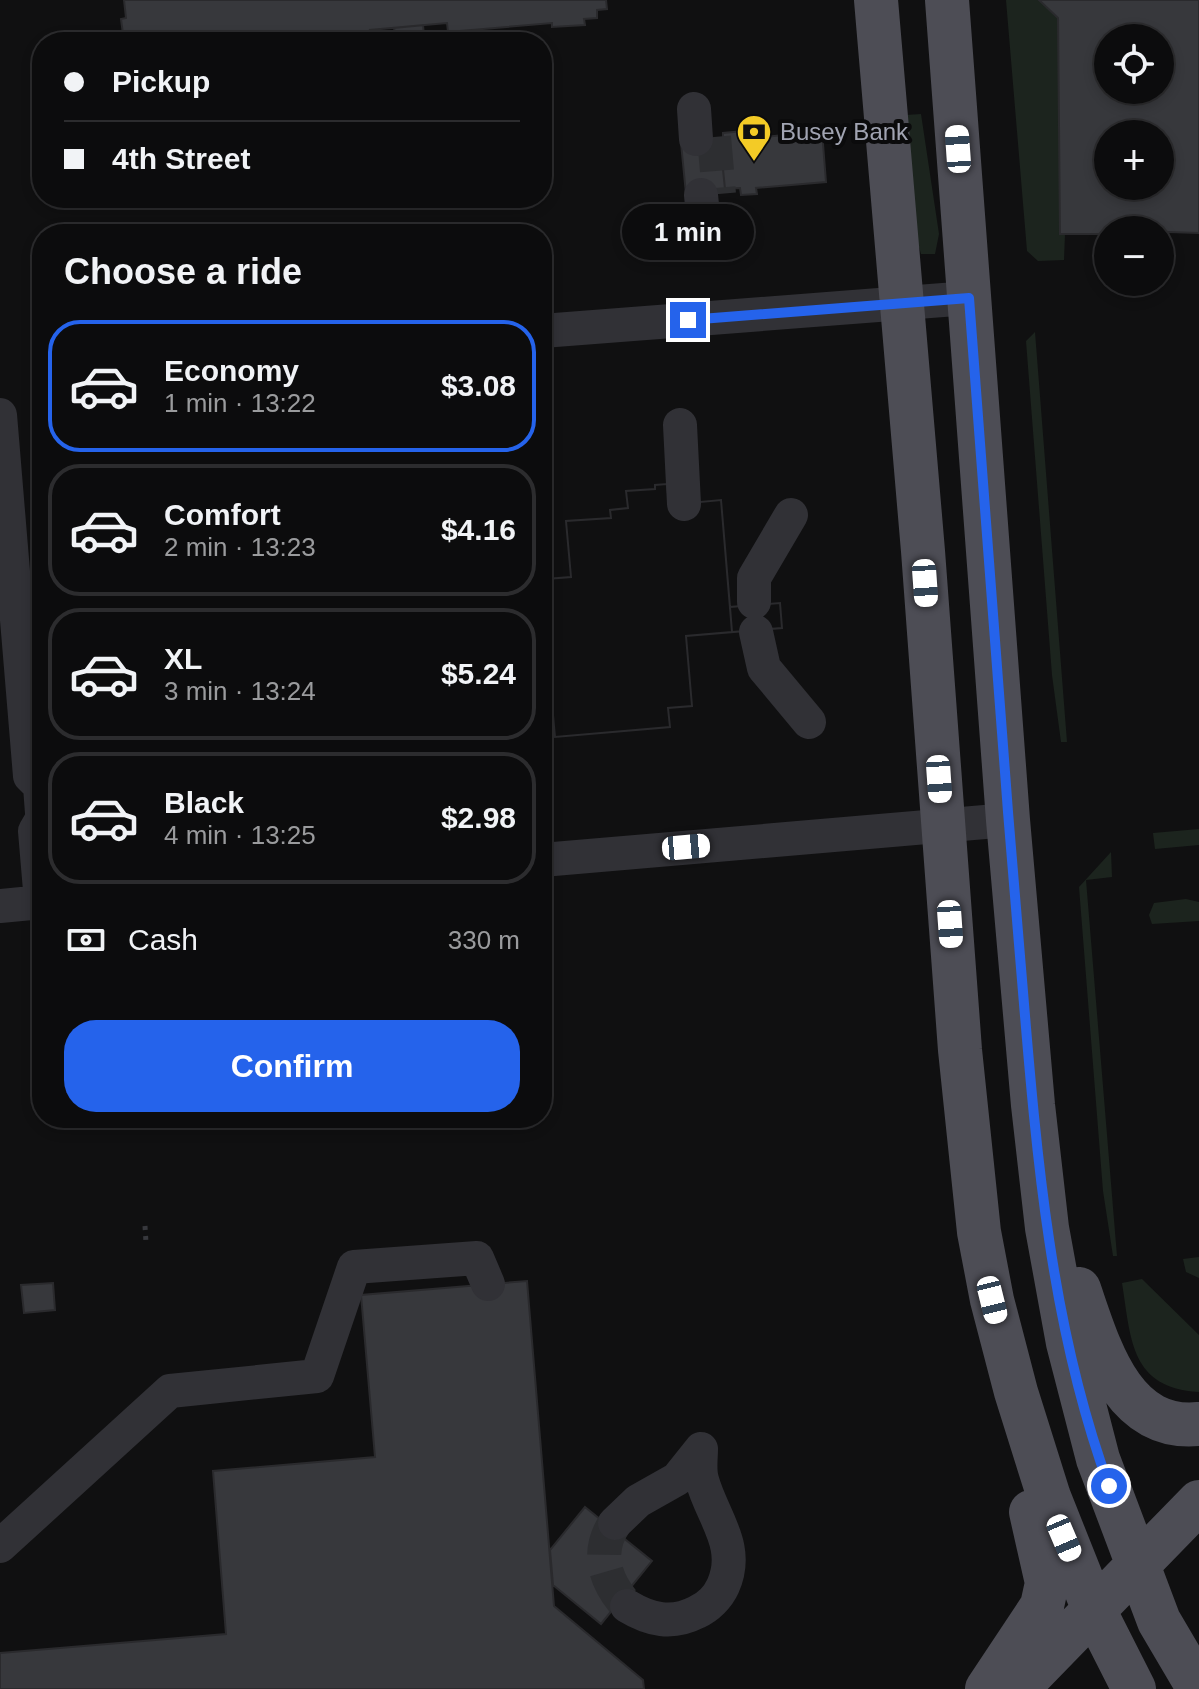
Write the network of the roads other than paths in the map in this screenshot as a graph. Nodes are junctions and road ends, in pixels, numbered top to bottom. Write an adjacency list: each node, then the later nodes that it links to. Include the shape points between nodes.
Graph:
1 (876, 0): 4 (main road)
2 (947, 0): 3 (main road)
3 (969, 298): 4 (street); 12 (main road)
4 (901, 303): 5 (street); 13 (main road)
5 (552, 330)
6 (0, 415): 11 (street, via 30,776 21,787 24,819)
7 (680, 425): 8 (street)
8 (684, 504)
9 (791, 515): 10 (street, via 754,578 755,617 764,668)
10 (809, 722)
11 (32, 820)
12 (1008, 820): 13 (street); 17 (main road)
13 (942, 826): 14 (street); 18 (main road)
14 (552, 859)
15 (32, 903): 16 (street)
16 (0, 906)
17 (1022, 988): 20 (main road, via 1061,1214 1079,1288 1100,1344 1123,1391 1137,1406 1175,1423); 24 (main road, via 1060,1307 1095,1446)
18 (965, 1108): 26 (main road, via 992,1300 1049,1497); 27 (main road, via 973,1230 986,1307 1047,1583 1037,1615)
19 (488, 1284): 23 (street, via 477,1258 354,1267 317,1376 170,1391)
20 (1199, 1424)
21 (1199, 1502): 24 (main road)
22 (615, 1523): 25 (street, via 638,1501 677,1479 701,1449 701,1477 730,1554 728,1575 719,1594 686,1618 645,1617)
23 (0, 1546)
24 (1138, 1565): 26 (main road); 30 (main road, via 1159,1621)
25 (627, 1606)
26 (1094, 1610): 28 (main road); 29 (main road)
27 (987, 1689)
28 (1017, 1689)
29 (1134, 1689)
30 (1199, 1689)

